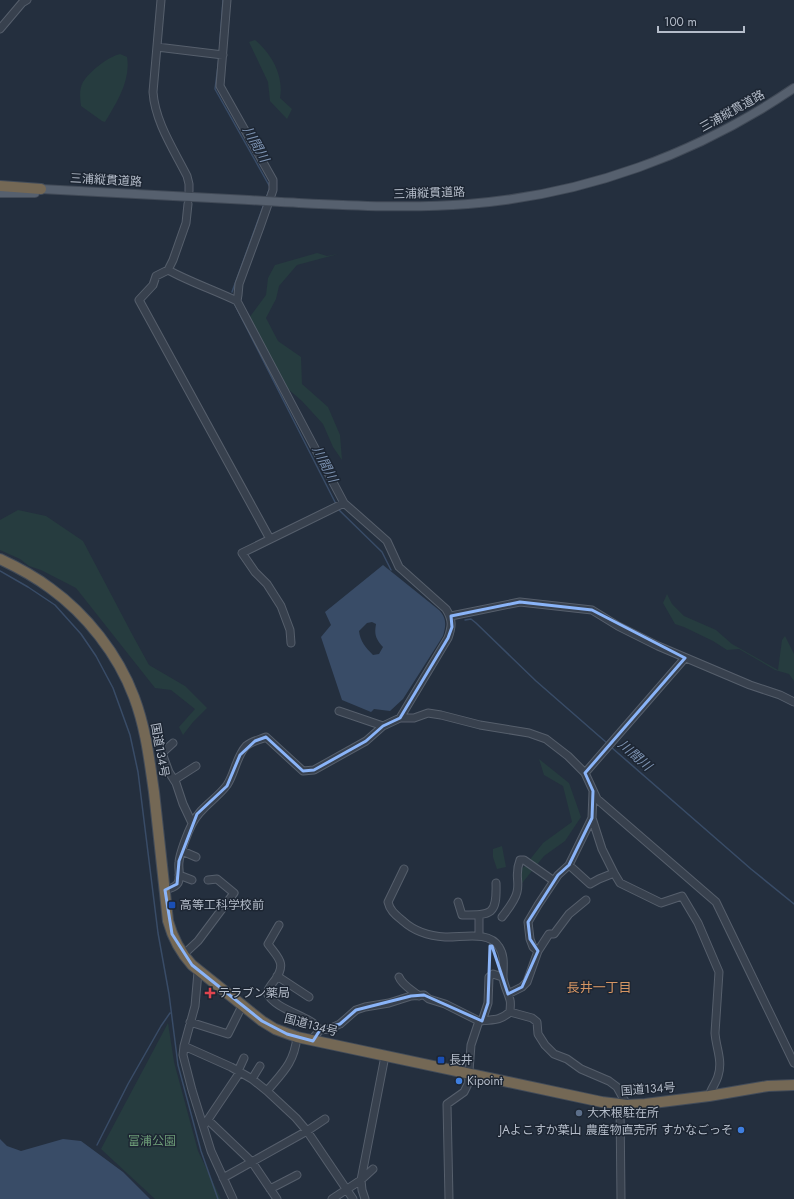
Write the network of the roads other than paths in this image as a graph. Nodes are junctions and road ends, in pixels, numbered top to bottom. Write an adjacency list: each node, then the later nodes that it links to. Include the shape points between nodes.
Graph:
1 (27, 0): 4 (street)
2 (161, 0): 5 (street)
3 (227, 0): 6 (street)
4 (0, 29)
5 (157, 47): 6 (street); 13 (street, via 153,92 157,117 187,176)
6 (220, 54): 17 (street, via 220,86 273,180 273,190 239,284)
7 (794, 88): 12 (main road, 三浦縦貫道路, bridge, via 741,121 647,165 577,186 504,200 447,205 374,206)
8 (0, 181): 11 (main road)
9 (0, 187): 10 (highway)
10 (41, 189): 11 (main road, 三浦縦貫道路)
11 (64, 190): 12 (main road, 三浦縦貫道路)
12 (74, 190): 14 (main road)
13 (189, 192)
14 (0, 193)
15 (188, 204): 16 (street, via 186,223)
16 (168, 270): 17 (street, via 187,281); 19 (street, via 156,276 153,285 139,300)
17 (236, 301): 18 (street)
18 (344, 503): 19 (street); 21 (street, via 387,541 399,567)
19 (270, 539): 22 (street, via 242,553 282,606 290,630)
20 (0, 559): 45 (highway, 国道134号, via 34,577 66,601 108,648 122,671 134,696 147,740)
21 (451, 616): 23 (street, via 520,602 592,610 618,626); 26 (street, via 452,627 448,638)
22 (290, 643)
23 (684, 658): 24 (street); 30 (street)
24 (794, 702)
25 (339, 711): 27 (street)
26 (400, 718): 27 (street); 30 (street, via 414,718 428,713 529,733 546,739)
27 (383, 726): 34 (street, via 366,741 314,770 303,771 266,738 255,741 240,755 227,786 197,814)
28 (173, 743): 31 (street, via 162,753)
29 (196, 766): 31 (street)
30 (585, 773): 32 (street)
31 (174, 780): 34 (street)
32 (593, 791): 33 (street); 71 (street, via 597,799 716,902)
33 (592, 818): 37 (street); 39 (street, via 602,849)
34 (192, 823): 35 (street)
35 (182, 851): 36 (street); 40 (street)
36 (196, 857)
37 (569, 865): 39 (street, via 590,884); 43 (street)
38 (404, 869): 51 (street, via 388,902 389,908 396,916 416,931 444,937)
39 (614, 873): 78 (street, via 620,883 661,903 682,896 698,923 719,972 715,1033 720,1065 718,1079)
40 (179, 875): 41 (street); 45 (street, via 177,884)
41 (192, 880)
42 (208, 880): 53 (street, via 217,879 234,893 198,941)
43 (554, 881): 49 (street, via 524,860 520,860 516,873 518,891); 52 (street, via 528,922 530,939)
44 (496, 883): 48 (street, via 497,896 494,908 489,913)
45 (165, 890): 53 (highway, 国道134号, via 170,928)
46 (586, 900): 52 (street, via 569,914 554,934 548,934)
47 (458, 902): 48 (street, via 462,915)
48 (479, 915): 51 (street)
49 (502, 917)
50 (279, 925): 55 (street, via 268,944 281,962 282,967)
51 (479, 936): 57 (street, via 496,942 500,948 503,958)
52 (538, 951): 58 (street, via 527,982)
53 (183, 954): 54 (highway, 国道134号)
54 (198, 972): 61 (highway, 国道134号); 64 (street, via 195,1006)
55 (277, 976): 60 (street); 65 (street, via 268,990 269,997 291,1012 311,1021)
56 (399, 977): 59 (street)
57 (502, 977): 58 (street); 63 (street, via 493,974 489,976 488,1003)
58 (508, 994): 62 (street)
59 (419, 996): 63 (street, via 445,1004); 65 (street, via 356,1010 340,1024)
60 (308, 997)
61 (242, 1006): 64 (street, via 228,1034); 66 (highway, 国道134号, via 262,1022)
62 (510, 1012): 63 (street, via 498,1020); 79 (street, via 532,1018 537,1022 538,1034 554,1054 609,1081 619,1091)
63 (481, 1021): 74 (street, via 471,1045)
64 (190, 1022): 68 (street)
65 (320, 1030): 67 (street)
66 (297, 1037): 67 (highway, 国道134号); 77 (street, via 290,1063)
67 (313, 1041): 69 (highway, 国道134号)
68 (184, 1046): 73 (street, via 231,1066); 82 (street, via 187,1069)
69 (385, 1056): 74 (highway, 国道134号); 88 (street)
70 (244, 1058): 73 (street)
71 (794, 1063)
72 (260, 1066): 75 (street)
73 (239, 1072): 75 (street); 81 (street)
74 (468, 1074): 79 (highway, 国道134号, via 576,1098); 96 (street, via 468,1084 464,1092 447,1104)
75 (252, 1079): 77 (street)
76 (794, 1085): 78 (highway, 国道134号, via 768,1086)
77 (267, 1091): 83 (street)
78 (708, 1096): 79 (highway, 国道134号)
79 (623, 1105): 97 (street)
80 (325, 1119): 83 (street)
81 (208, 1120): 82 (street); 84 (street)
82 (203, 1127): 87 (street)
83 (307, 1131): 84 (street); 90 (street)
84 (252, 1162): 87 (street); 89 (street)
85 (373, 1169): 88 (street)
86 (297, 1175): 89 (street)
87 (223, 1178): 91 (street)
88 (361, 1180): 90 (street); 95 (street)
89 (270, 1189): 92 (street)
90 (346, 1190): 93 (street); 94 (street)
91 (233, 1199)
92 (277, 1199)
93 (332, 1199)
94 (353, 1199)
95 (365, 1199)
96 (449, 1199)
97 (621, 1199)

